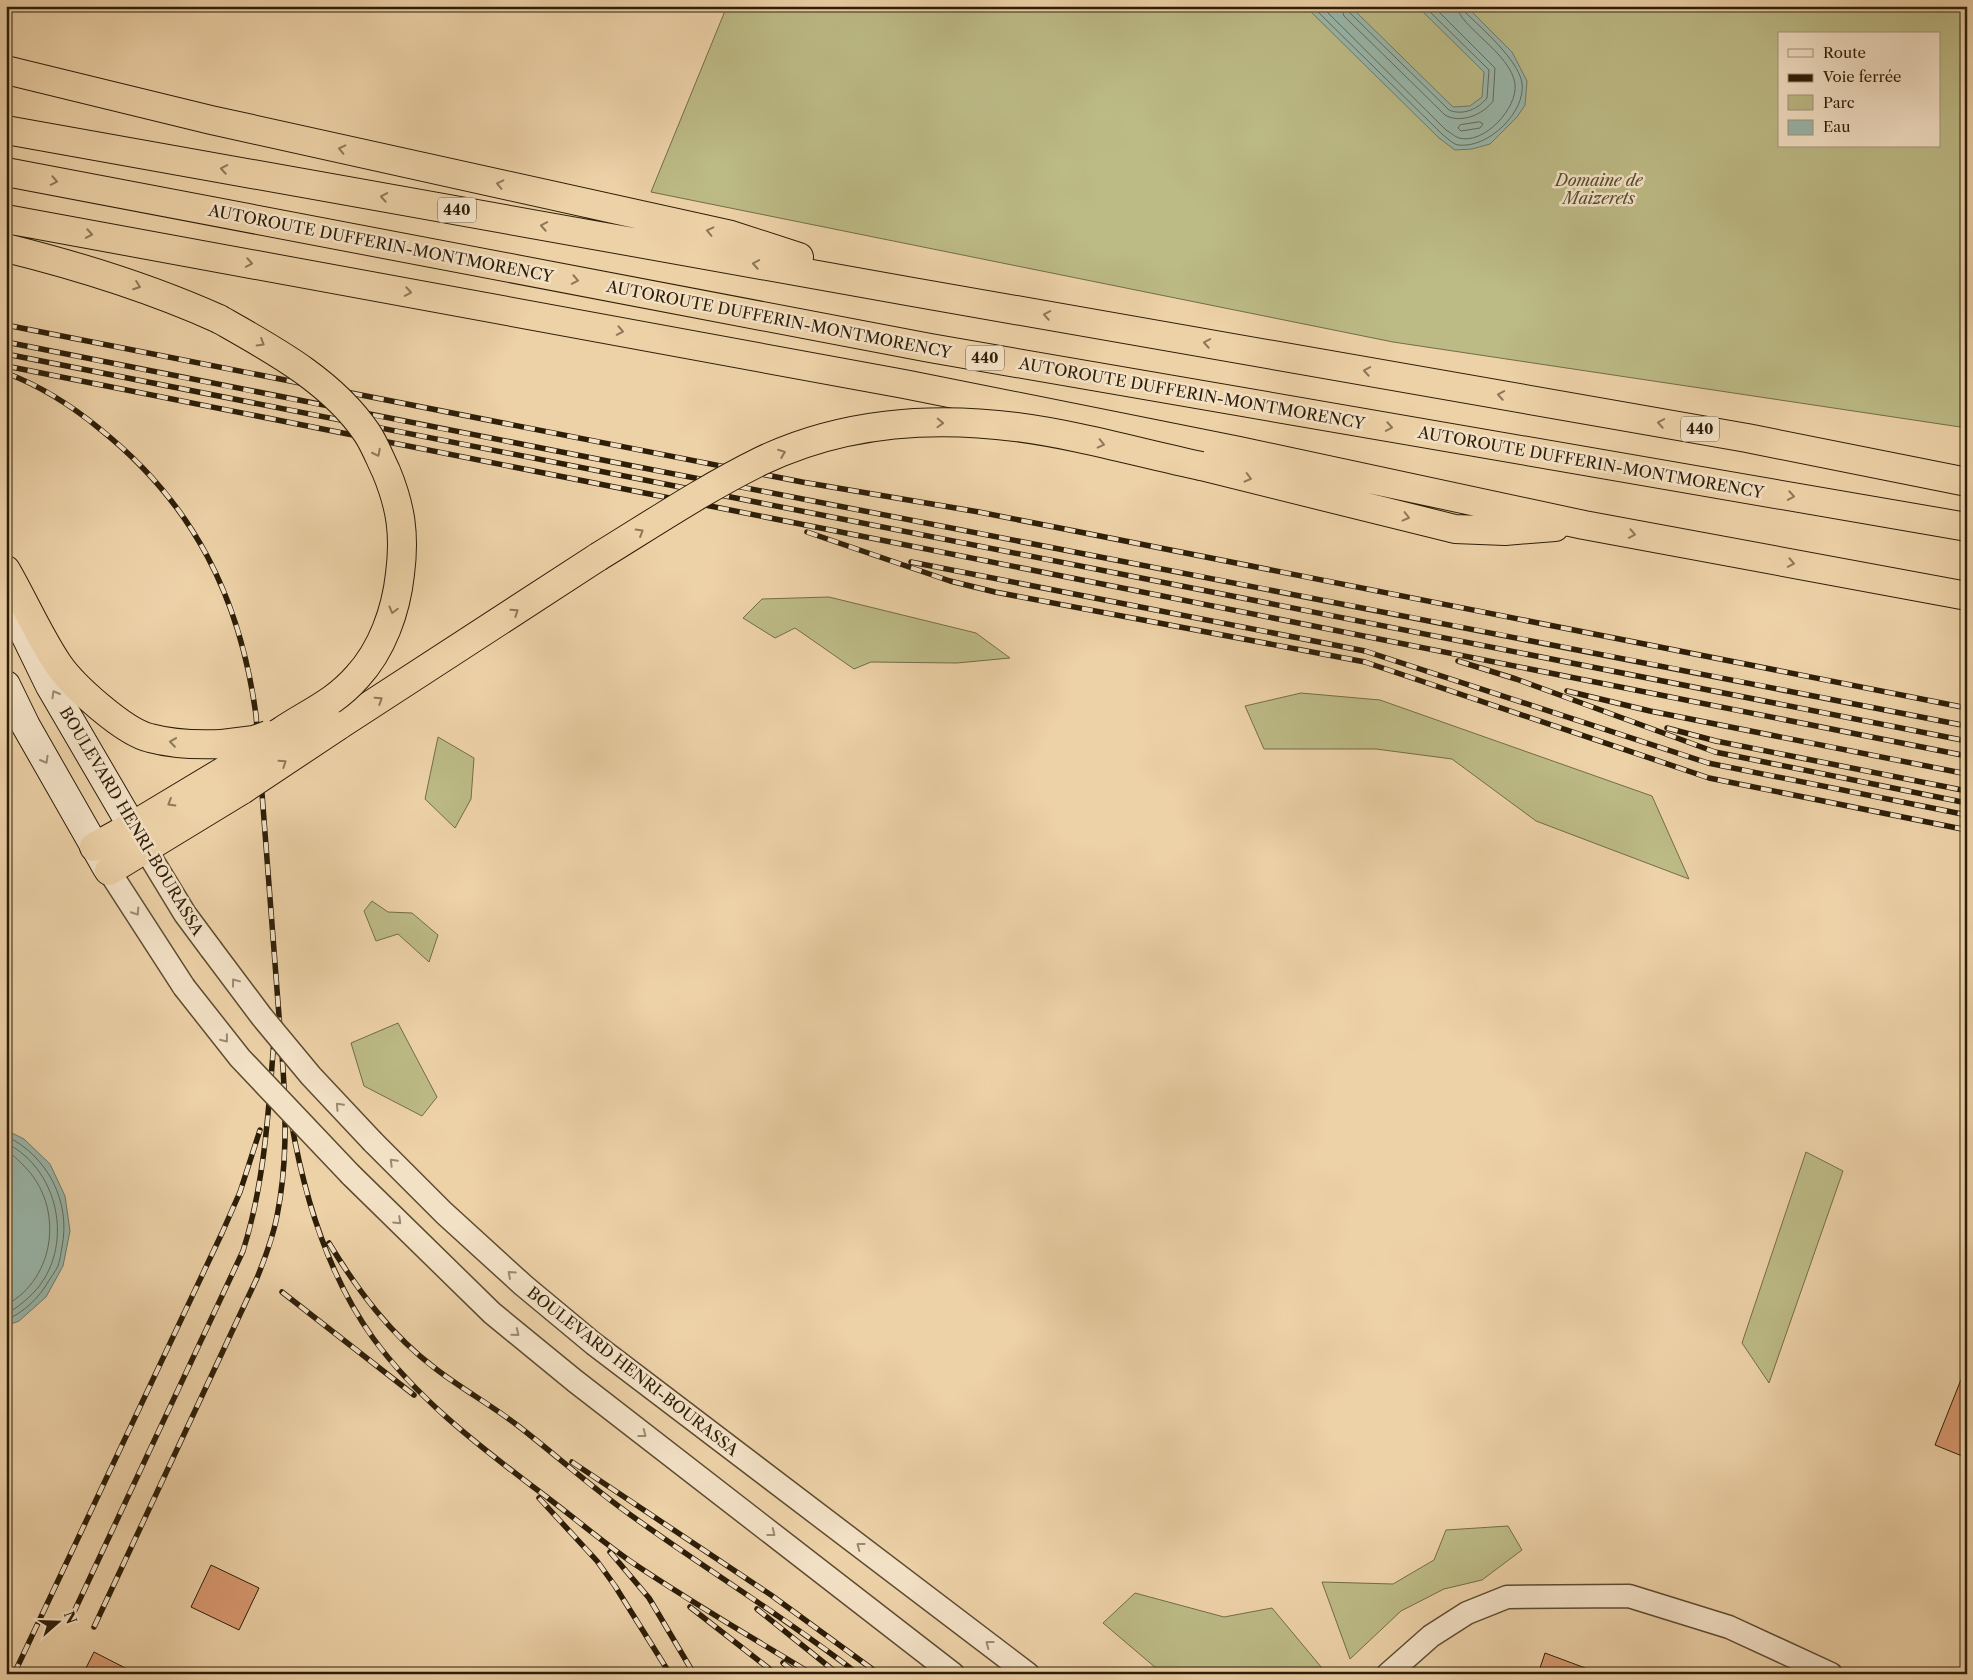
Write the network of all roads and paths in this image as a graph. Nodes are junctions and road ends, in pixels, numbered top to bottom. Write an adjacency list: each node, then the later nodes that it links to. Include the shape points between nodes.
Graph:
1 (6, 70): 3 (highway)
2 (6, 86): 3 (highway)
3 (211, 120): 8 (highway, one-way to 3, via 731,235)
4 (6, 130): 8 (highway, 440, one-way to 4)
5 (6, 172): 13 (highway, AUTOROUTE DUFFERIN-MONTMORENCY / 440, one-way to 13, via 930,348)
6 (6, 219): 12 (highway, one-way to 12, via 904,384)
7 (6, 248): 18 (highway, one-way to 18, bridge, via 125,282 178,300 219,319 305,372 343,403 368,434 381,460 402,520 403,550 390,622 375,652 357,677 328,704 283,730 254,740)
8 (907, 291): 9 (highway, 440, one-way to 8)
9 (1747, 438): 10 (highway); 11 (highway, 440)
10 (1967, 464)
11 (1967, 482)
12 (1584, 525): 16 (highway, one-way to 16); 18 (highway, one-way to 12, bridge, via 762,460 858,429 936,422 1015,427 1201,466 1455,529 1505,531)
13 (1967, 527)
14 (6, 570): 18 (highway, one-way to 14, via 198,744 148,738 108,715 59,666)
15 (6, 596): 19 (main road, BOULEVARD HENRI-BOURASSA, one-way to 15, via 50,686)
16 (1967, 596)
17 (6, 685): 20 (main road, one-way to 20)
18 (230, 768): 19 (highway, one-way to 19); 21 (highway)
19 (132, 826): 20 (highway); 21 (main road, BOULEVARD HENRI-BOURASSA)
20 (94, 847): 22 (main road)
21 (146, 850): 22 (highway); 24 (street, BOULEVARD HENRI-BOURASSA, one-way to 21, bridge, via 594,1344 444,1213 311,1076 262,1018 186,914)
22 (109, 871): 23 (street, one-way to 23, bridge, via 184,987 240,1058 351,1175 492,1313 590,1393)
23 (953, 1674)
24 (1028, 1674)
25 (1388, 1674): 26 (street, via 1431,1636 1467,1613 1507,1597 1629,1596 1729,1627)
26 (1831, 1674)

